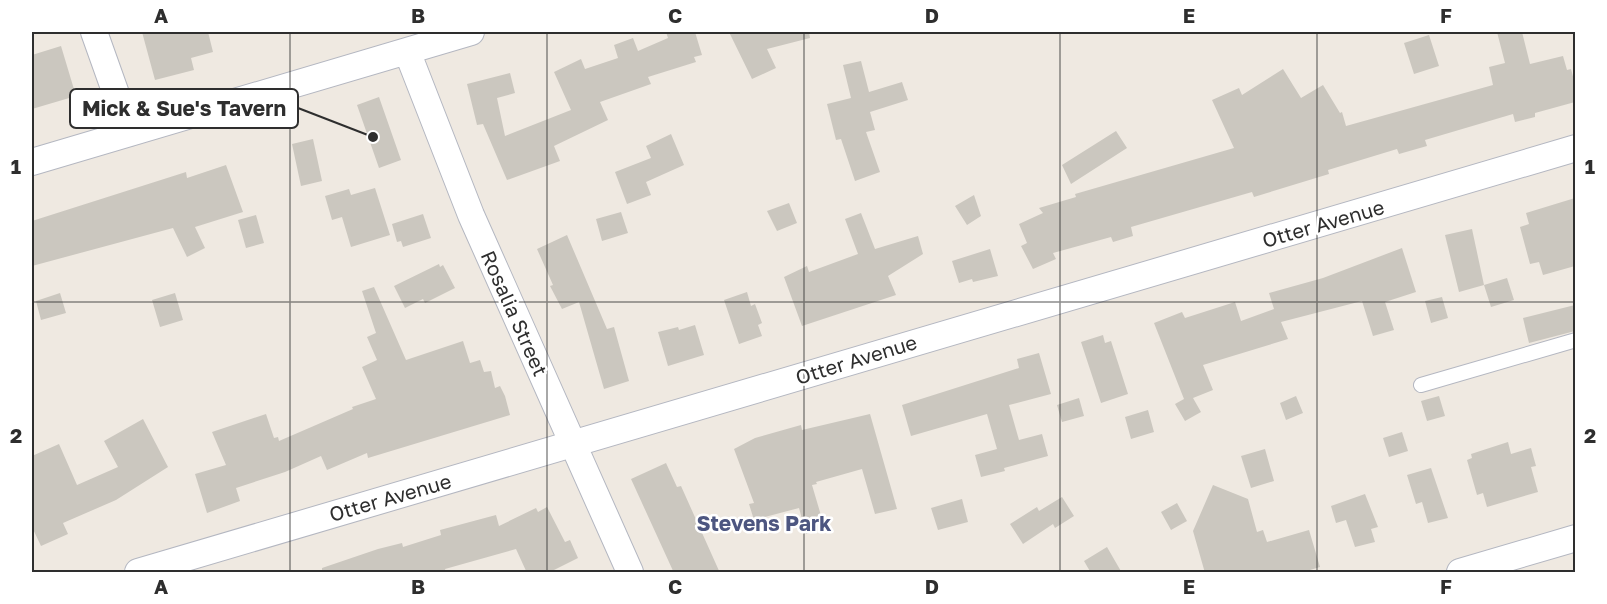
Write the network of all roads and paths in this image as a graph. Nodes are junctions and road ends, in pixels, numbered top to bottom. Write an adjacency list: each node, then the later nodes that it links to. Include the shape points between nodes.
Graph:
1 (94, 32): 4 (street)
2 (471, 32): 3 (street)
3 (407, 51): 4 (street); 9 (street, Rosalia Street, via 471,214)
4 (130, 133): 6 (street)
5 (1575, 148): 9 (street, Otter Avenue)
6 (32, 162)
7 (1575, 340): 8 (lane)
8 (1421, 385)
9 (573, 444): 11 (street, Otter Avenue); 12 (street, Rosalia Street)
10 (1575, 538): 13 (street)
11 (138, 573)
12 (630, 573)
13 (1460, 573)

